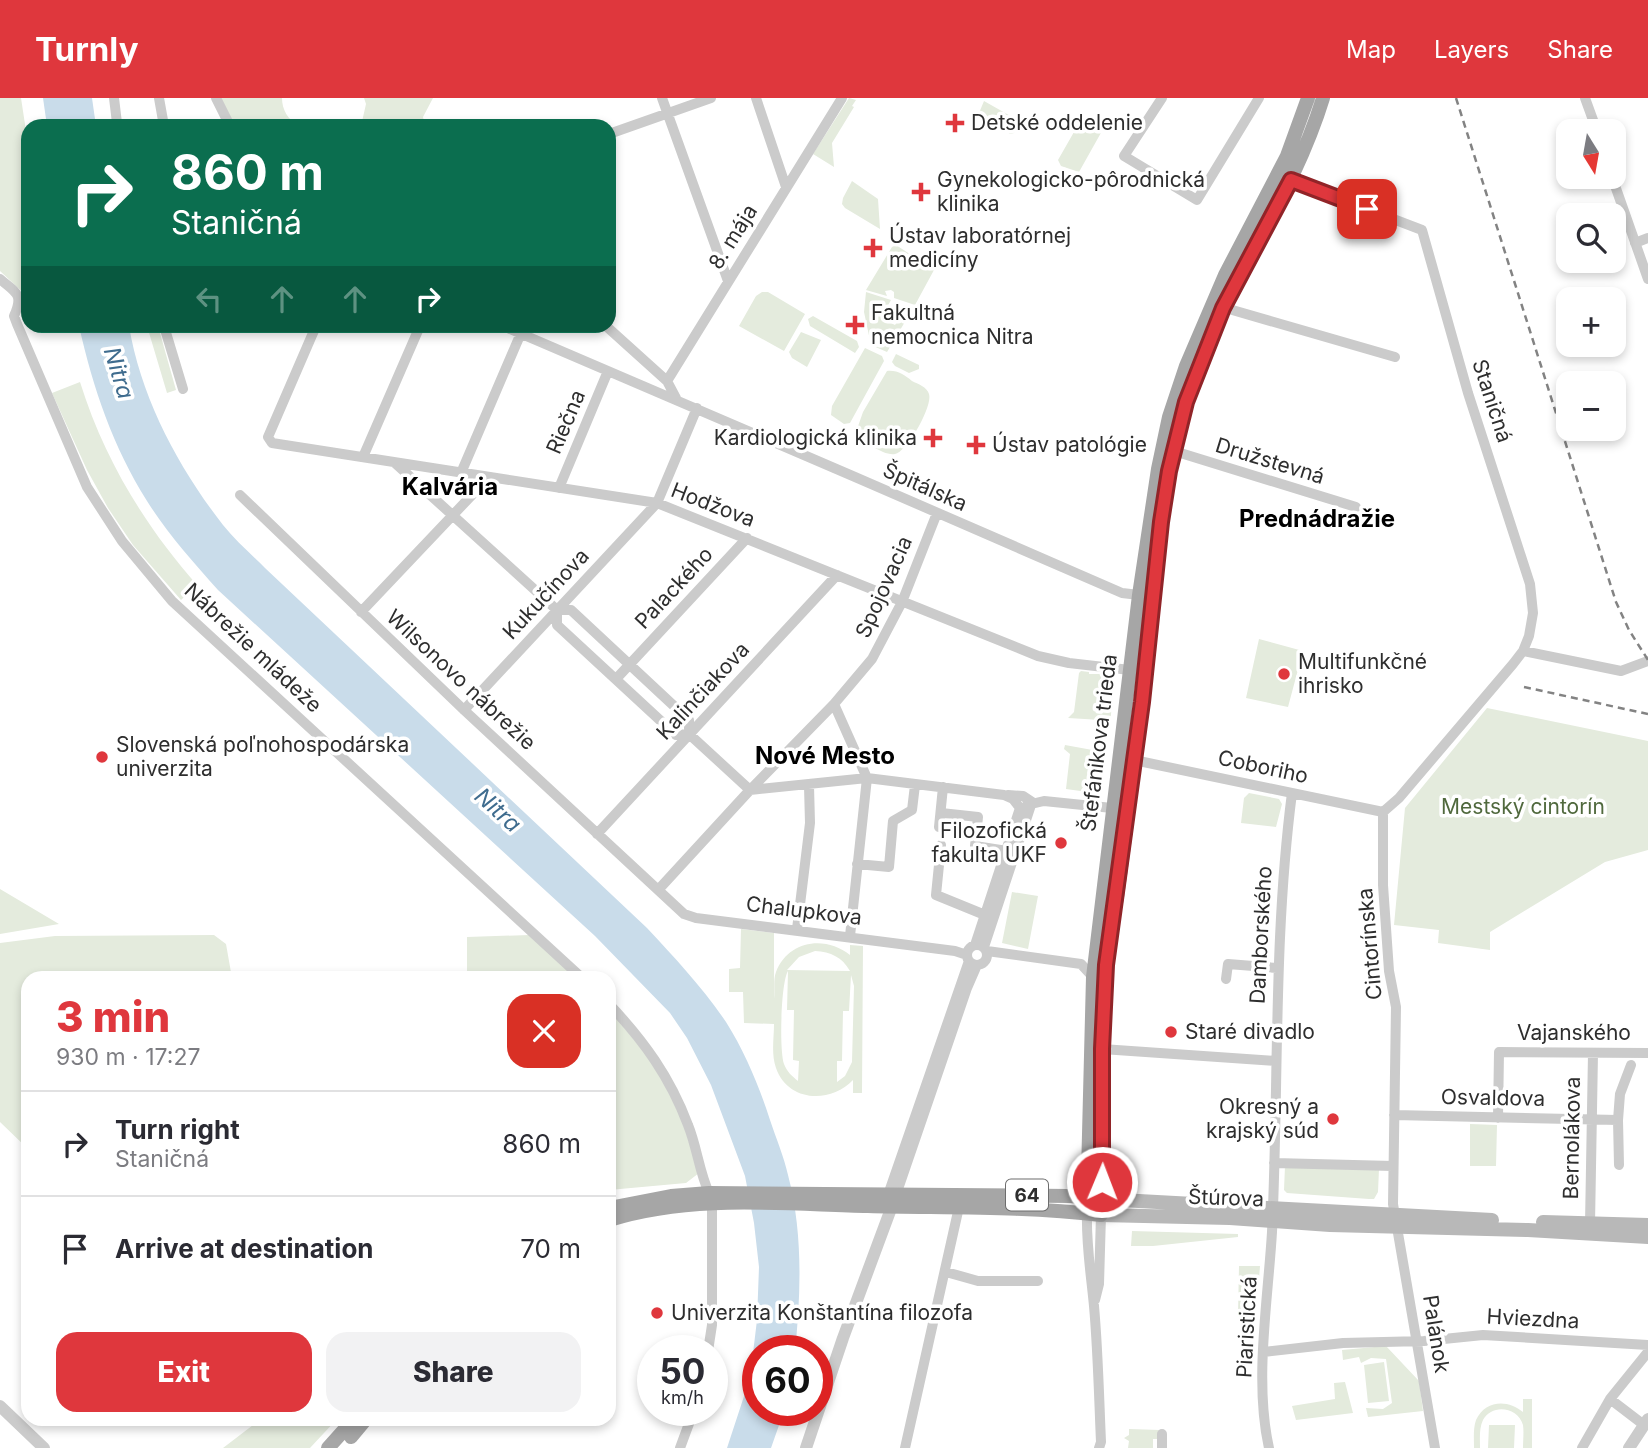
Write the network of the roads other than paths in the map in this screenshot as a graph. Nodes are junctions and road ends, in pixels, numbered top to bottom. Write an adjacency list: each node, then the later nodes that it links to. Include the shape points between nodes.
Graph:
1 (114, 98): 14 (street)
2 (159, 98): 15 (street)
3 (216, 98): 16 (street)
4 (662, 98): 13 (street)
5 (711, 98): 13 (street)
6 (756, 98): 20 (street)
7 (842, 98): 20 (street, 8. mája)
8 (1162, 98): 9 (street, via 1124,156 1197,200)
9 (1259, 98)
10 (1308, 98): 19 (main road, Štefánikova trieda)
11 (1324, 98): 19 (main road, Štefánikova trieda, via 1311,134)
12 (1585, 98): 17 (street)
13 (668, 113): 18 (street); 26 (street)
14 (117, 119)
15 (163, 119)
16 (226, 119)
17 (1593, 119)
18 (616, 132)
19 (1285, 177): 27 (main road, Štefánikova trieda); 57 (street, Staničná, via 1422,230 1464,380 1530,584 1533,613)
20 (786, 187): 26 (street, 8. mája)
21 (1616, 189): 23 (street)
22 (1648, 238): 23 (street)
23 (1635, 243): 25 (street)
24 (0, 279): 92 (street, Nábrežie mládeže, via 20,298 14,316 87,487 145,569 172,601)
25 (1648, 279)
26 (728, 281): 36 (street, 8. mája)
27 (1217, 306): 34 (street); 40 (main road, Štefánikova trieda)
28 (166, 333): 37 (street)
29 (313, 333): 41 (street, Hodžova, via 268,437 272,443)
30 (417, 333): 41 (street)
31 (520, 333): 43 (street)
32 (530, 333): 35 (street, Špitálska)
33 (614, 333): 36 (street)
34 (1395, 357)
35 (608, 371): 38 (street, Špitálska); 45 (street, Riečna)
36 (667, 381): 38 (street)
37 (183, 389)
38 (676, 398): 39 (street, Špitálska)
39 (697, 408): 47 (street); 49 (street, Špitálska)
40 (1168, 449): 48 (street, Družstevná); 53 (main road, Štefánikova trieda, via 1161,522)
41 (363, 457): 42 (street, Hodžova)
42 (394, 463): 43 (street, Hodžova); 50 (street)
43 (461, 473): 44 (street, Hodžova)
44 (489, 477): 45 (street, Hodžova); 50 (street)
45 (559, 488): 47 (street, Hodžova)
46 (240, 495): 56 (street, Wilsonovo nábrežie)
47 (657, 503): 51 (street, Hodžova); 55 (street, Kukučínova)
48 (1356, 507)
49 (937, 513): 53 (street, Špitálska, via 1122,593); 54 (street, Spojovacia)
50 (454, 515): 55 (street); 56 (street)
51 (747, 538): 52 (street, Hodžova); 59 (street, Palackého)
52 (836, 575): 54 (street, Hodžova); 64 (street, Kalinčiakova)
53 (1146, 596): 60 (main road, Štefánikova trieda); 65 (main road, Štefánikova trieda)
54 (902, 601): 60 (street, Hodžova, via 1038,656); 62 (street, Spojovacia, via 872,659)
55 (557, 610): 59 (street, via 570,610); 61 (street, via 557,625); 63 (street, Kukučínova)
56 (361, 612): 63 (street, Wilsonovo nábrežie)
57 (1523, 650): 58 (street, via 1621,671); 77 (street, Staničná)
58 (1648, 661)
59 (629, 664): 61 (street, Palackého); 64 (street, via 689,720)
60 (1130, 670): 65 (main road, Štefánikova trieda)
61 (616, 679): 64 (street, via 676,735)
62 (835, 704): 66 (street); 70 (street, Spojovacia)
63 (464, 710): 80 (street, Wilsonovo nábrežie)
64 (689, 734): 70 (street); 80 (street, Kalinčiakova)
65 (1127, 759): 71 (street, Coboriho); 75 (main road, Štefánikova trieda); 76 (main road, Štefánikova trieda)
66 (867, 778): 67 (street); 68 (street); 83 (street)
67 (915, 785): 69 (street); 83 (street, via 912,810 893,821 889,867)
68 (808, 786): 70 (street); 86 (street, via 810,823)
69 (943, 787): 72 (street); 78 (street)
70 (750, 790): 84 (street, Spojovacia)
71 (1292, 793): 77 (street, Coboriho); 91 (street, Damborského)
72 (1004, 795): 73 (street, via 1023,796); 74 (street)
73 (1032, 803): 74 (street); 75 (street, via 1044,800); 89 (street)
74 (1020, 808): 82 (street)
75 (1112, 808): 76 (main road); 88 (main road, Štefánikova trieda)
76 (1127, 809): 96 (main road, Štefánikova trieda)
77 (1383, 812): 101 (street, Cintorínska, via 1383,886 1396,1007)
78 (942, 813): 79 (street); 82 (street, via 978,817 975,846)
79 (939, 827)
80 (597, 834): 84 (street, Wilsonovo nábrežie)
81 (941, 845): 85 (street, via 936,895)
82 (1007, 851): 85 (street)
83 (857, 864): 87 (street)
84 (659, 889): 86 (street, Chalupkova, via 684,914 696,918)
85 (985, 915): 89 (street)
86 (797, 929): 87 (street, Chalupkova)
87 (850, 936): 89 (street, Chalupkova)
88 (1095, 951): 90 (street); 93 (main road, Štefánikova trieda)
89 (977, 954): 90 (street, Chalupkova); 108 (street); 112 (street)
90 (1081, 964): 93 (street)
91 (1277, 968): 94 (street, via 1228,964); 99 (street, Damborského)
92 (574, 971)
93 (1093, 976): 96 (main road, Štefánikova trieda)
94 (1226, 979)
95 (616, 1011): 110 (street, via 663,1072 689,1126)
96 (1096, 1048): 99 (street); 111 (main road, Štefánikova trieda)
97 (1647, 1050): 98 (street, Vajanského)
98 (1593, 1053): 102 (street, Vajanského, via 1499,1052); 103 (street, Bernolákova)
99 (1276, 1061): 105 (street, Damborského)
100 (1631, 1065): 104 (street, via 1619,1094)
101 (1394, 1115): 102 (street, Osvaldova); 107 (street, Cintorínska)
102 (1498, 1118): 103 (street, Osvaldova)
103 (1592, 1120): 104 (street, Osvaldova); 119 (street, Bernolákova)
104 (1618, 1120): 106 (street)
105 (1274, 1163): 107 (street); 116 (street, Damborského)
106 (1619, 1165)
107 (1393, 1166): 118 (street, Cintorínska)
108 (902, 1176): 109 (street); 112 (street)
109 (913, 1195): 111 (main road, Štúrova / 64); 112 (main road, Štúrova / 64)
110 (710, 1198): 112 (main road, Štúrova / 64); 113 (main road, 64, via 671,1196); 117 (main road, 64); 124 (street)
111 (1095, 1198): 115 (main road, Štefánikova trieda); 116 (main road, Štúrova)
112 (890, 1201): 114 (main road, Štúrova / 64); 141 (street)
113 (616, 1207)
114 (959, 1207): 115 (main road, Štúrova / 64); 122 (street)
115 (1094, 1214): 116 (main road, Štúrova); 136 (street, via 1089,1266)
116 (1272, 1214): 118 (main road, Štúrova); 127 (street, Piaristická)
117 (616, 1218)
118 (1396, 1222): 119 (main road, Štúrova); 121 (main road, Štúrova); 125 (street, Palánok)
119 (1590, 1224): 120 (main road, Štúrova)
120 (1648, 1225)
121 (1648, 1237)
122 (946, 1272): 123 (street, via 978,1280); 142 (street)
123 (1038, 1281)
124 (710, 1335)
125 (1417, 1340): 126 (street, Hviezdna, via 1483,1335); 127 (street, Hviezdna); 145 (street, Palánok)
126 (1648, 1345)
127 (1264, 1352): 144 (street, Piaristická, via 1262,1390)
128 (1648, 1352): 129 (street)
129 (1610, 1399): 134 (street); 146 (street)
130 (0, 1406): 137 (street)
131 (348, 1426): 138 (main road)
132 (360, 1426): 139 (main road)
133 (688, 1426): 140 (street)
134 (1645, 1427): 147 (street)
135 (1162, 1434): 143 (street)
136 (1101, 1446)
137 (44, 1448)
138 (328, 1448)
139 (340, 1448)
140 (680, 1448)
141 (806, 1448)
142 (905, 1448)
143 (1162, 1448)
144 (1269, 1448)
145 (1435, 1448)
146 (1582, 1448)
147 (1629, 1448)

